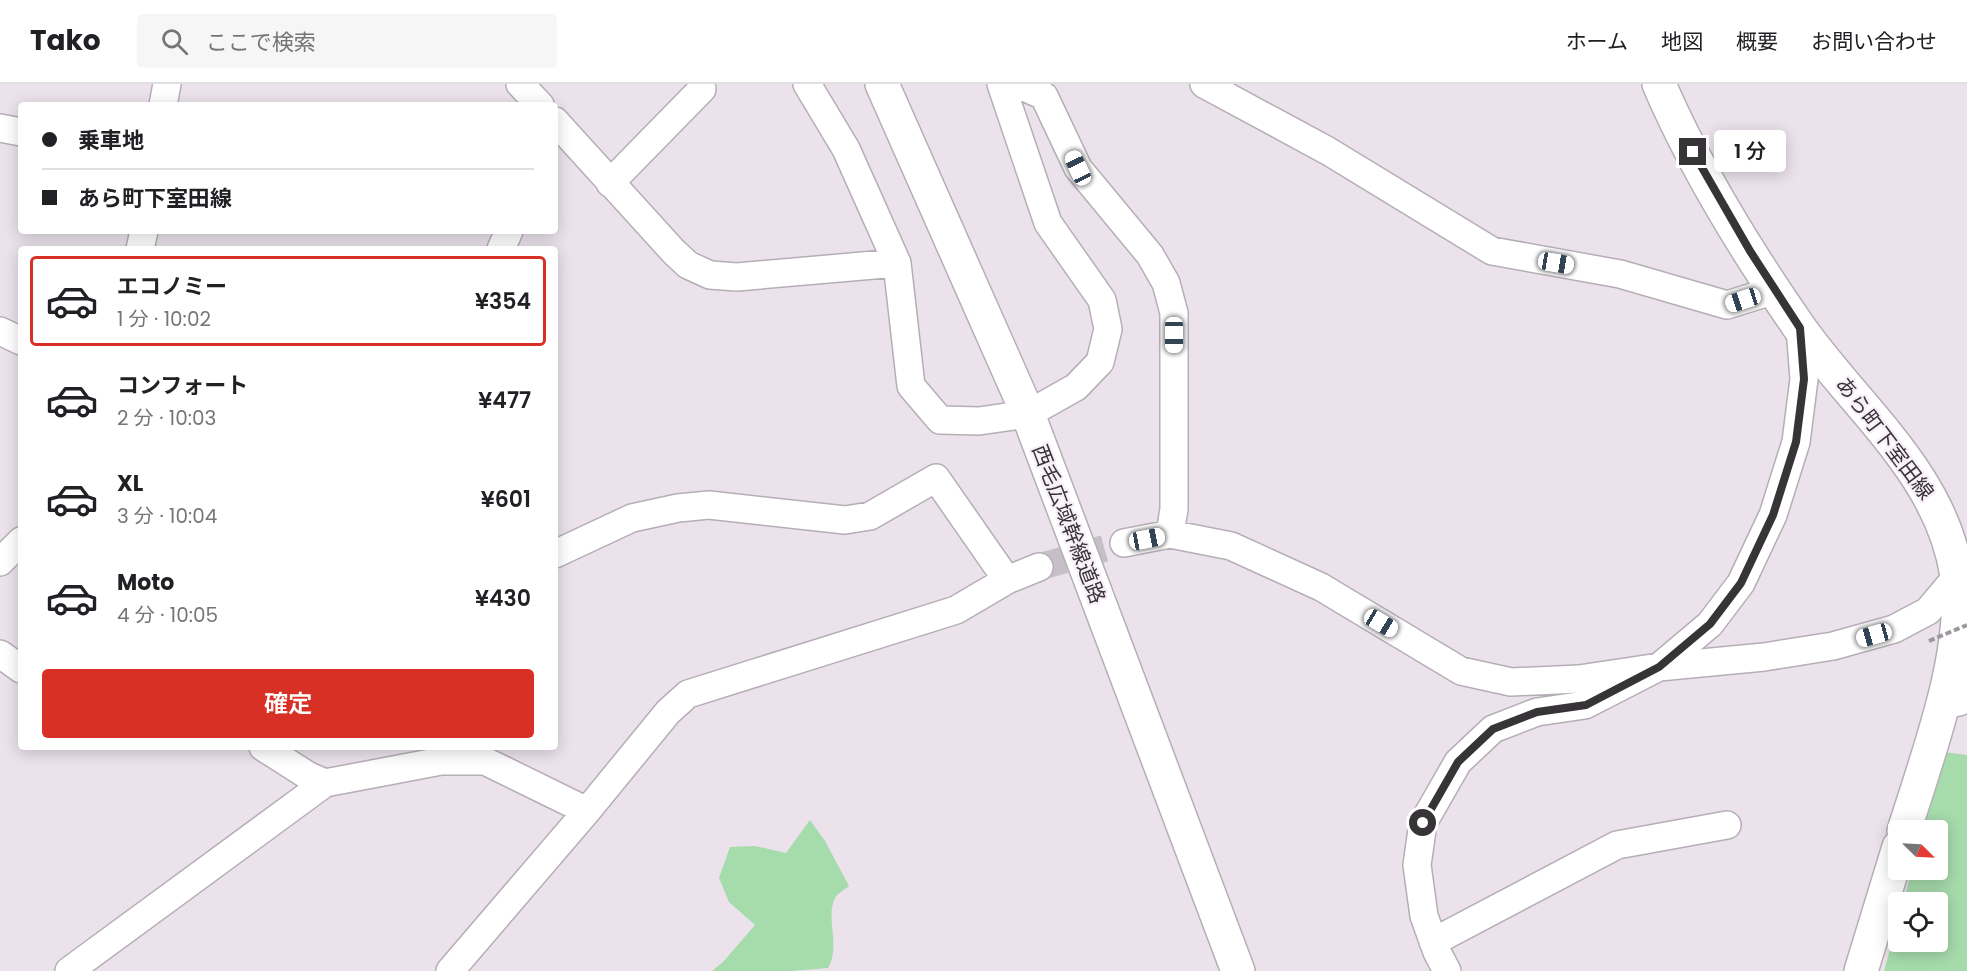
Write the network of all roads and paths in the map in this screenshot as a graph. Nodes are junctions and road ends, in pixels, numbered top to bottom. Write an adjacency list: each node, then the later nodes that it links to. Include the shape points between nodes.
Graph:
1 (167, 84): 10 (street)
2 (520, 84): 11 (street)
3 (807, 84): 16 (street, via 846,149)
4 (882, 84): 21 (main road, 西毛広域幹線道路)
5 (1001, 84): 21 (street, via 1048,223 1102,300 1108,329 1100,362 1076,387)
6 (1017, 84): 22 (street, via 1044,96 1078,168 1150,255 1166,283 1174,313 1174,509)
7 (1204, 84): 17 (street, via 1328,151 1492,251 1620,274 1727,305)
8 (1659, 84): 17 (main road, あら町下室田線, via 1713,188)
9 (702, 90): 15 (street)
10 (164, 102)
11 (537, 102)
12 (0, 128): 14 (street)
13 (558, 128): 15 (street)
14 (18, 131)
15 (610, 183): 16 (street, via 688,266 710,275 737,277)
16 (897, 263): 21 (street, via 911,386 940,420 979,421)
17 (1775, 290): 18 (main road, あら町下室田線)
18 (1800, 328): 28 (main road, あら町下室田線, via 1918,478 1935,505); 34 (street, via 1804,379 1796,442 1773,515 1741,583 1710,624)
19 (0, 331): 20 (street)
20 (18, 340)
21 (1028, 414): 47 (main road, 西毛広域幹線道路)
22 (1170, 534): 23 (street); 34 (street, via 1231,546 1321,587 1461,671 1511,682 1579,679)
23 (1124, 543)
24 (18, 544): 26 (street)
25 (558, 553): 29 (street, via 632,518 678,508 709,505 845,520 870,516 936,478)
26 (0, 562)
27 (1039, 567): 29 (street)
28 (1962, 571): 34 (street, via 1928,611 1894,629 1833,646); 36 (main road, あら町下室田線, via 1956,644)
29 (1007, 580): 40 (street, via 956,610 688,694 668,712)
30 (1967, 625): 31 (path, bridge)
31 (1929, 640)
32 (0, 654): 33 (street)
33 (18, 667)
34 (1659, 667): 44 (street, via 1586,705 1537,712 1493,729 1458,762 1423,823 1418,865 1424,916)
35 (1967, 684): 36 (street, via 1959,702)
36 (1942, 705): 41 (main road, あら町下室田線)
37 (268, 750): 39 (street)
38 (386, 759): 39 (street); 40 (street, via 485,761)
39 (325, 783): 45 (street)
40 (587, 811): 46 (street)
41 (1907, 820)
42 (1727, 825): 44 (street, via 1617,845)
43 (1889, 880): 49 (main road)
44 (1433, 942): 48 (street)
45 (69, 971)
46 (450, 971)
47 (1238, 971)
48 (1447, 971)
49 (1861, 971)

